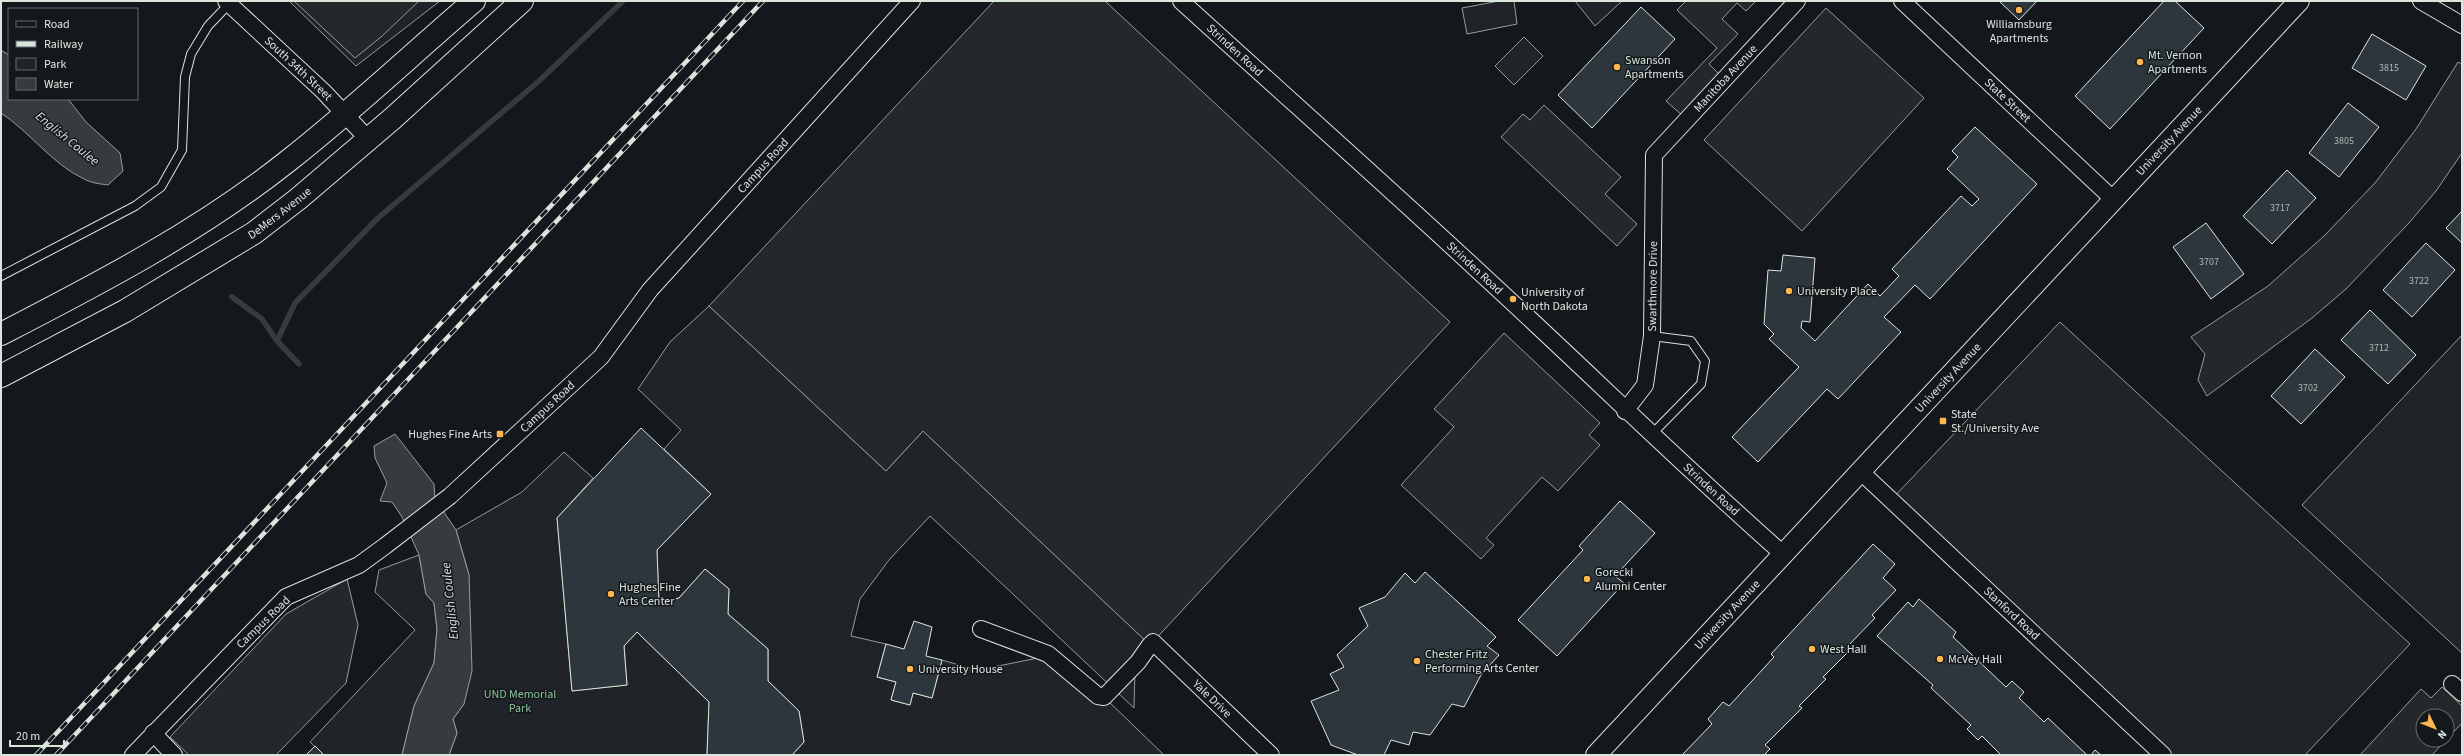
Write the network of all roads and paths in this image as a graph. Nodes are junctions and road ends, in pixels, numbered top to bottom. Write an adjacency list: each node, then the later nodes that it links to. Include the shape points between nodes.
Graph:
1 (474, 1): 11 (main road)
2 (522, 1): 12 (main road, DeMers Avenue)
3 (912, 1): 24 (street, Campus Road, via 650,290 601,357 450,496 385,546 359,565 286,596)
4 (1181, 1): 19 (street, Strinden Road, via 1489,280)
5 (1797, 1): 13 (street, Manitoba Avenue)
6 (1902, 1): 14 (street, State Street)
7 (2299, 1): 14 (street, University Avenue)
8 (2422, 1): 10 (street)
9 (227, 2): 11 (street, South 34th Street); 15 (lane, via 191,54 185,77 182,150 161,187 136,206)
10 (2462, 25)
11 (345, 113): 12 (street, South 34th Street); 16 (main road, via 289,161 192,229 107,279)
12 (368, 139): 18 (main road, DeMers Avenue, via 254,233 125,311)
13 (1654, 155): 17 (street, Swarthmore Drive)
14 (2114, 200): 21 (street, University Avenue)
15 (1, 276)
16 (1, 334)
17 (1652, 336): 19 (street, Swarthmore Drive, via 1645,385); 20 (lane, via 1691,341 1705,361 1701,384)
18 (1, 376)
19 (1625, 411): 20 (street, Strinden Road)
20 (1654, 433): 22 (street, Strinden Road, via 1705,486)
21 (1860, 471): 22 (street, University Avenue); 29 (street, Stanford Road)
22 (1783, 554): 28 (street, University Avenue)
23 (981, 629): 27 (street, Yale Drive, via 1048,654 1098,696 1104,697 1152,644)
24 (153, 734): 25 (street, Campus Road); 26 (street)
25 (133, 755)
26 (174, 755)
27 (1271, 755)
28 (1596, 755)
29 (2163, 755)

